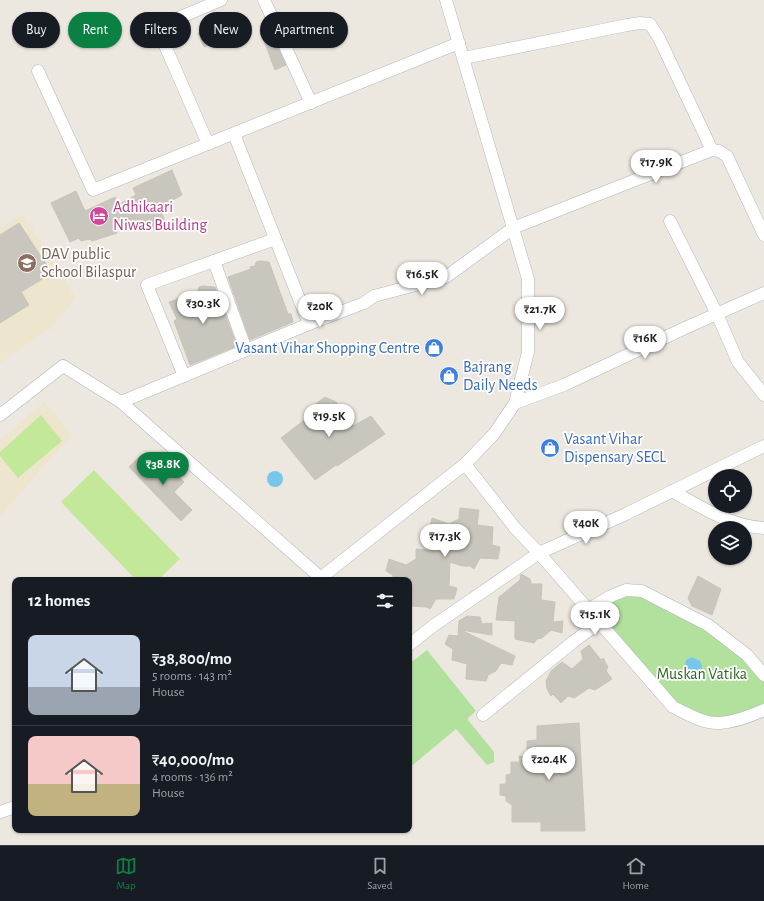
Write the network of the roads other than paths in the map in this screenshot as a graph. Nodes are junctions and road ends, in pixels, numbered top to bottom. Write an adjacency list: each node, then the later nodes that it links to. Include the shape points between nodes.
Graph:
1 (221, 0): 9 (street, via 157,27)
2 (264, 0): 7 (street)
3 (446, 0): 4 (street)
4 (460, 43): 5 (street); 7 (street)
5 (464, 58): 10 (street, via 627,25 650,24); 12 (street)
6 (38, 71): 9 (street, via 93,190)
7 (311, 103): 8 (street)
8 (234, 134): 9 (street); 14 (street)
9 (208, 144)
10 (712, 150): 12 (street); 13 (street, via 727,156)
11 (670, 221): 17 (street)
12 (513, 228): 18 (street, via 446,277 374,296 364,303); 23 (street, via 528,279 528,352)
13 (764, 235)
14 (275, 239): 15 (street); 18 (street)
15 (214, 261): 19 (street); 20 (street, via 147,285)
16 (764, 293): 17 (street)
17 (717, 314): 21 (street, via 738,362); 23 (street, via 564,385)
18 (309, 324): 19 (street)
19 (246, 350): 20 (street)
20 (184, 376): 22 (street)
21 (764, 395)
22 (121, 402): 24 (street, via 63,366); 30 (street)
23 (515, 403): 26 (street, via 494,434)
24 (0, 415)
25 (764, 446): 27 (street)
26 (465, 464): 29 (street, via 515,528); 31 (street)
27 (672, 491): 28 (street, via 720,517); 29 (street)
28 (763, 529)
29 (539, 552): 32 (street); 34 (street)
30 (317, 577)
31 (322, 577)
32 (588, 610): 33 (street); 35 (street, via 610,596 626,590 642,591 708,625 747,655)
33 (600, 623): 36 (street, via 673,707 701,720 719,723); 37 (street)
34 (412, 643)
35 (764, 675)
36 (764, 710)
37 (483, 715)
38 (12, 807): 39 (street)
39 (0, 812)

